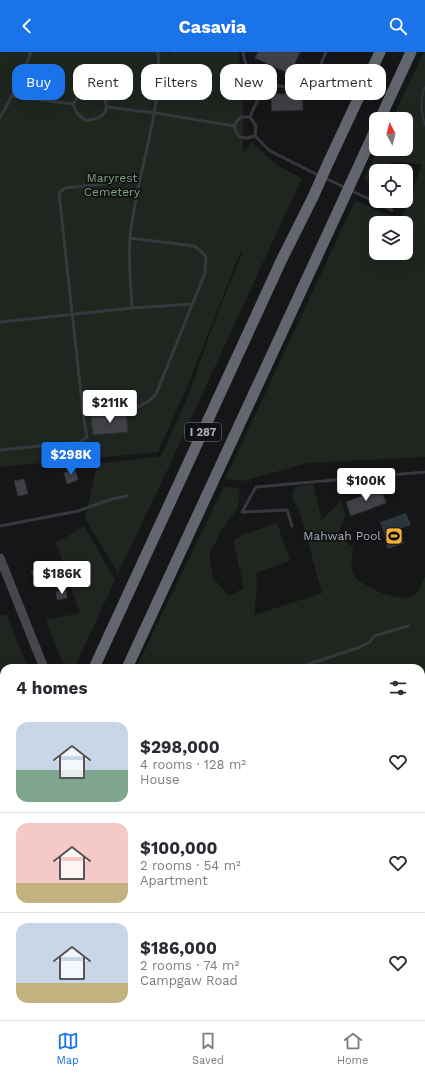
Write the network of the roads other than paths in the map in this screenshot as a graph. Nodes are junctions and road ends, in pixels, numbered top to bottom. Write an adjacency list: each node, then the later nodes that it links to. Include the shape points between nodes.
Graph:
1 (31, 52): 7 (lane)
2 (158, 52): 16 (lane)
3 (243, 52): 8 (lane)
4 (326, 52): 9 (lane, via 318,68 308,79 295,85)
5 (380, 52): 38 (highway, I 287, bridge)
6 (411, 52): 15 (highway)
7 (27, 64)
8 (246, 64)
9 (277, 85)
10 (12, 96): 18 (lane)
11 (42, 100): 13 (lane)
12 (258, 100): 17 (lane)
13 (73, 104): 14 (lane, via 77,113 85,120 103,116); 14 (lane, via 79,95 87,90 98,91 105,98)
14 (107, 107): 16 (lane)
15 (383, 112)
16 (155, 113): 19 (lane); 22 (lane)
17 (250, 117): 19 (lane, via 241,117); 20 (lane, via 256,126)
18 (0, 118)
19 (235, 126): 20 (lane, via 240,137)
20 (255, 136): 23 (lane, via 270,152)
21 (369, 143): 39 (highway, I 287, bridge)
22 (140, 180): 24 (lane); 27 (lane, via 65,188 60,192)
23 (392, 210)
24 (130, 238): 25 (lane, via 194,246 201,251 206,257 205,273); 26 (lane)
25 (193, 304): 26 (lane); 29 (lane, via 156,394 150,401 138,407)
26 (132, 308): 27 (lane)
27 (72, 315): 28 (lane); 29 (lane)
28 (0, 322)
29 (83, 413): 30 (lane, via 87,436 80,442)
30 (0, 450)
31 (425, 472): 34 (lane, via 256,487 242,512 287,510)
32 (127, 496): 33 (lane, via 78,511)
33 (0, 526)
34 (292, 526)
35 (0, 558): 37 (main road)
36 (408, 626): 40 (lane, via 374,636 370,642 360,647)
37 (42, 664)
38 (96, 664)
39 (129, 664)
40 (309, 664)

